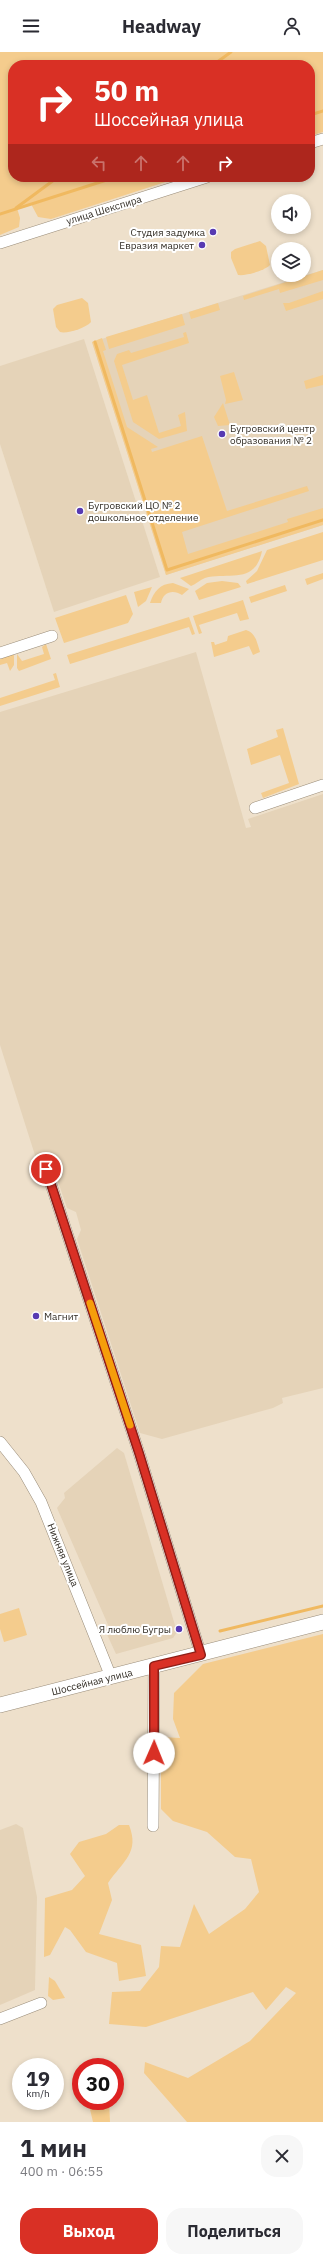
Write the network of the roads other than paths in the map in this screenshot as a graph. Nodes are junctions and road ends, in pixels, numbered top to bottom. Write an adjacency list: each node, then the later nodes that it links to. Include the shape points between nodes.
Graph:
1 (191, 182): 2 (street, улица Шекспира)
2 (0, 243)
3 (52, 636): 4 (street)
4 (0, 653)
5 (323, 785): 6 (street)
6 (255, 808)
7 (46, 1169): 10 (street, via 142,1460)
8 (0, 1442): 12 (street, Нижняя улица, via 24,1472 41,1502)
9 (323, 1622): 10 (main road, Шоссейная улица)
10 (201, 1655): 11 (main road, Шоссейная улица)
11 (154, 1666): 12 (main road, Шоссейная улица); 14 (street)
12 (111, 1677): 13 (main road, Шоссейная улица)
13 (0, 1705)
14 (153, 1826)
15 (41, 2003): 16 (street)
16 (0, 2019)

